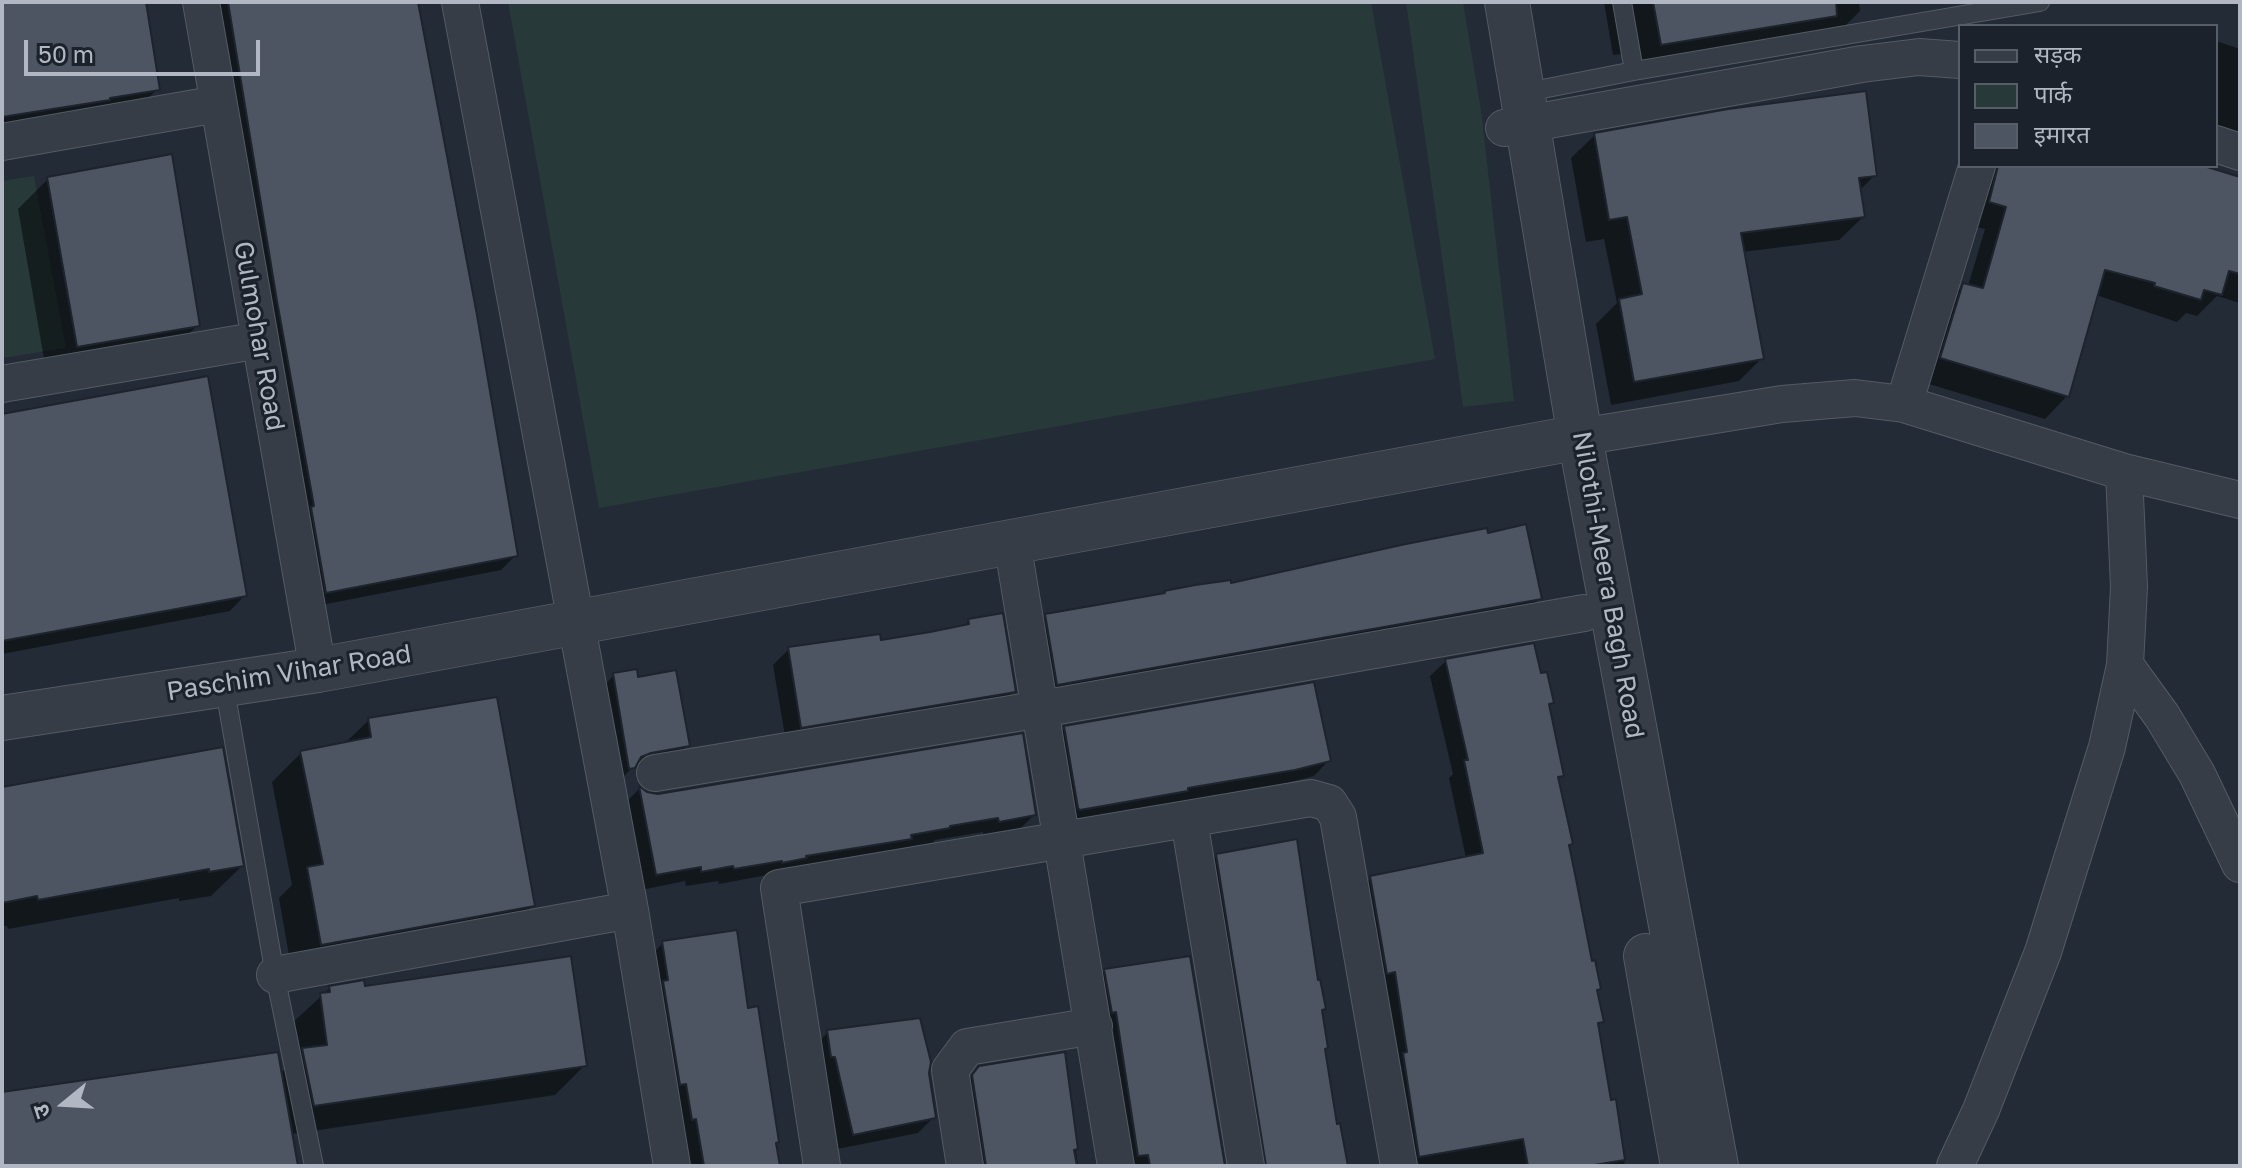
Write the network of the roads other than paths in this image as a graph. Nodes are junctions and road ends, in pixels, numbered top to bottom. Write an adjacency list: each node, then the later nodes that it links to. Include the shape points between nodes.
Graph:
1 (201, 2): 9 (street, Gulmohar Road)
2 (460, 2): 23 (street)
3 (1484, 2): 10 (street, Nilothi-Meera Bagh Road)
4 (1507, 2): 10 (street, Nilothi-Meera Bagh Road)
5 (1622, 2): 8 (lane)
6 (2040, 2): 8 (lane)
7 (1958, 60): 10 (street, via 1919,57 1862,64)
8 (1634, 71): 10 (lane)
9 (218, 104): 11 (street); 15 (street, Gulmohar Road)
10 (1518, 115): 18 (street, Nilothi-Meera Bagh Road)
11 (2, 142)
12 (2218, 145): 13 (street)
13 (2240, 152)
14 (1976, 168): 17 (street)
15 (260, 340): 16 (street); 25 (street, Gulmohar Road)
16 (2, 384)
17 (1904, 404): 18 (street, via 1855,398 1782,404); 19 (street)
18 (1567, 439): 21 (street, Paschim Vihar Road); 22 (street, Nilothi-Meera Bagh Road); 44 (street, Nilothi-Meera Bagh Road)
19 (2124, 472): 20 (street); 24 (street, via 2129,587)
20 (2240, 500)
21 (1012, 542): 23 (street, Paschim Vihar Road); 27 (street)
22 (1584, 613): 27 (street); 43 (street, Nilothi-Meera Bagh Road)
23 (575, 623): 25 (street, Paschim Vihar Road); 33 (street)
24 (2125, 665): 32 (street, via 2197,774); 45 (street, via 2107,747 2043,952)
25 (318, 670): 26 (street, Paschim Vihar Road)
26 (224, 684): 28 (street, Paschim Vihar Road); 34 (lane)
27 (1041, 709): 29 (street); 31 (street)
28 (2, 718)
29 (655, 773)
30 (1189, 820): 31 (street); 41 (street); 42 (street, via 1311,798 1329,803 1338,817)
31 (1064, 840): 35 (street); 38 (street, via 779,888)
32 (2240, 864)
33 (630, 910): 34 (street); 37 (street)
34 (275, 975): 36 (lane)
35 (1094, 1026): 39 (street, via 967,1047 950,1070); 40 (street)
36 (314, 1166)
37 (672, 1166)
38 (822, 1166)
39 (965, 1166)
40 (1116, 1166)
41 (1246, 1166)
42 (1399, 1166)
43 (1683, 1166)
44 (1716, 1166)
45 (1955, 1166)

